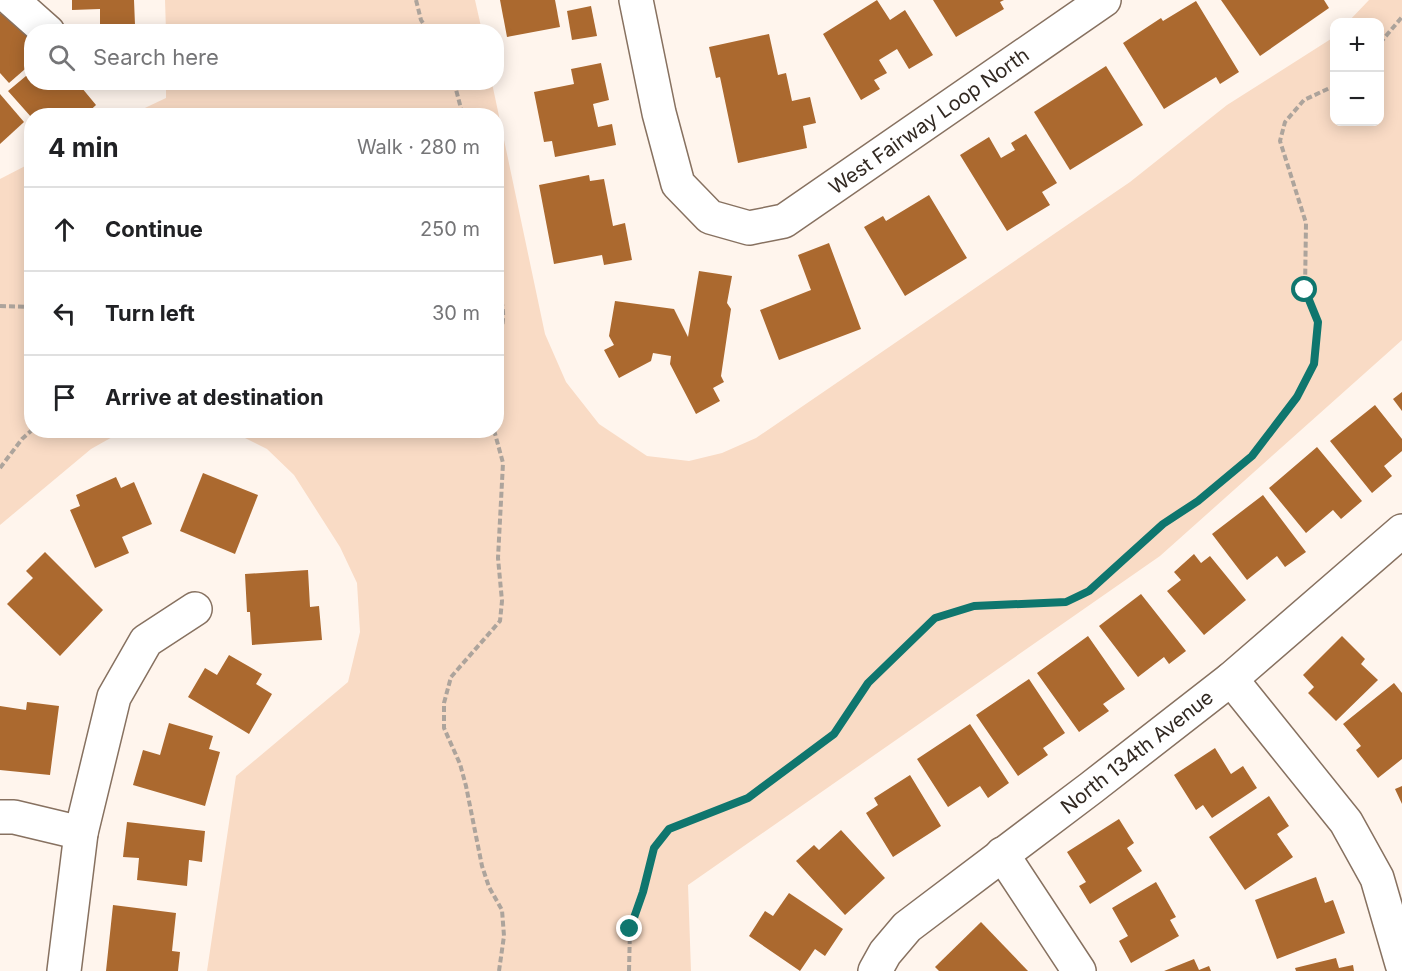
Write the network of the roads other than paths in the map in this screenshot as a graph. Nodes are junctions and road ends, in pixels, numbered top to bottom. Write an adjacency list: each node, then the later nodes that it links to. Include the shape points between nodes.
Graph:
1 (12, 0): 4 (street)
2 (636, 0): 3 (street, West Fairway Loop North, via 678,184 710,217 749,228 784,221)
3 (1104, 0)
4 (39, 24)
5 (1402, 531): 7 (street, North 134th Avenue)
6 (195, 609): 9 (street, via 146,641 114,697)
7 (1231, 679): 10 (street, North 134th Avenue); 11 (street, via 1362,847 1377,878)
8 (0, 817): 9 (street)
9 (81, 832): 12 (street)
10 (1002, 854): 13 (street, North 134th Avenue, via 907,927); 14 (street)
11 (1402, 964)
12 (64, 971)
13 (875, 971)
14 (1079, 971)

